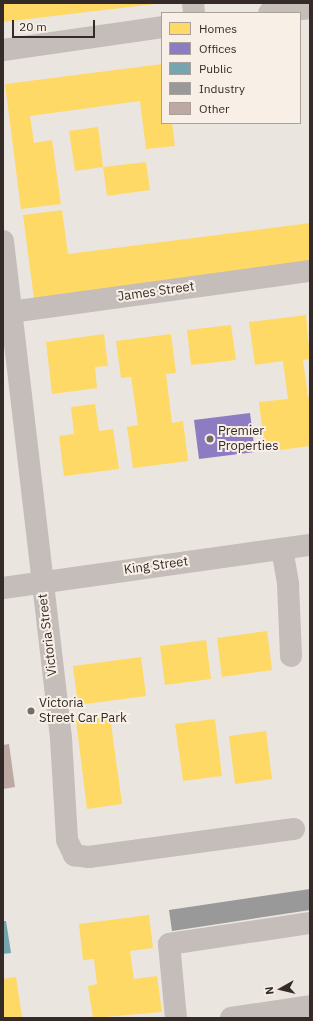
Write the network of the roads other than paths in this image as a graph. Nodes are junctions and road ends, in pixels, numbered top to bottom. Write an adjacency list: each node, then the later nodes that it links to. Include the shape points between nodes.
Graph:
1 (310, 8): 2 (street)
2 (277, 12)
3 (161, 27): 4 (street)
4 (3, 50)
5 (3, 241): 7 (street, Victoria Street)
6 (310, 271): 7 (street, James Street)
7 (7, 312): 10 (street, Victoria Street)
8 (310, 546): 9 (street, King Street)
9 (282, 549): 10 (street, King Street); 12 (street, via 288,584)
10 (42, 581): 11 (street, King Street); 13 (street, Victoria Street, via 61,738 67,840 74,855 89,857)
11 (3, 588)
12 (291, 656)
13 (294, 829)
14 (310, 923): 16 (street, via 169,944)
15 (310, 1006): 17 (street)
16 (176, 1018)
17 (231, 1018)

